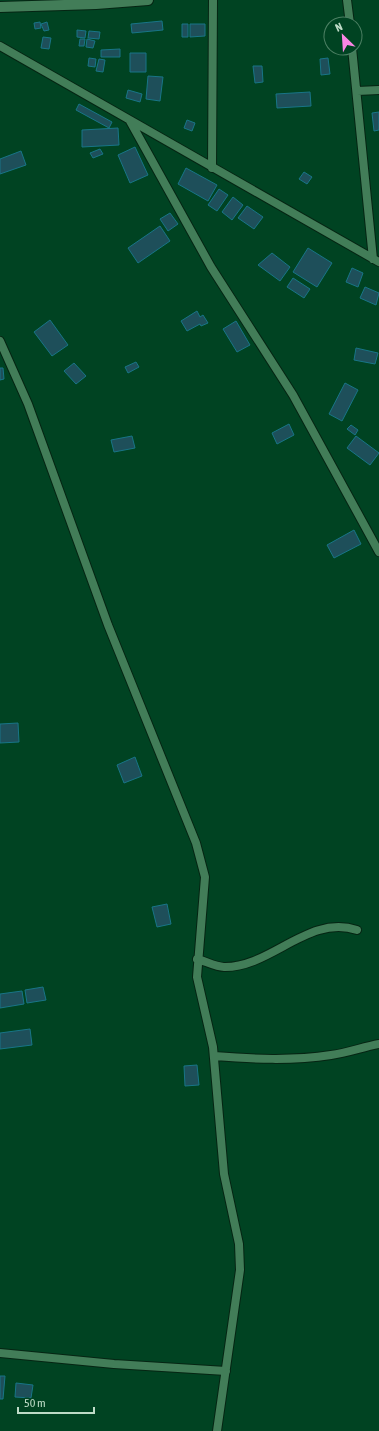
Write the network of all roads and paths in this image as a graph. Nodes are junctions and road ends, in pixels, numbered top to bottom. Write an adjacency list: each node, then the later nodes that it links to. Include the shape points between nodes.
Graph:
1 (148, 0): 4 (street)
2 (213, 0): 13 (street)
3 (347, 0): 7 (street)
4 (97, 2): 5 (street)
5 (19, 3): 6 (street)
6 (0, 7)
7 (349, 16)
8 (0, 46): 12 (street)
9 (353, 56): 11 (street)
10 (379, 90): 11 (street)
11 (357, 91): 14 (street)
12 (130, 121): 13 (street); 16 (street, via 211,267 293,394)
13 (212, 168): 14 (street)
14 (376, 261)
15 (0, 341): 18 (street, via 28,404 108,625 196,843 205,877 201,941)
16 (379, 552)
17 (357, 930): 18 (street, via 346,927 323,929 247,963 223,967)
18 (197, 959): 20 (street, via 197,977)
19 (379, 1044): 20 (street, via 333,1055 302,1058 253,1059)
20 (214, 1056): 22 (street, via 224,1174 239,1244 240,1270)
21 (0, 1353): 22 (street)
22 (226, 1371): 23 (street)
23 (217, 1431)

